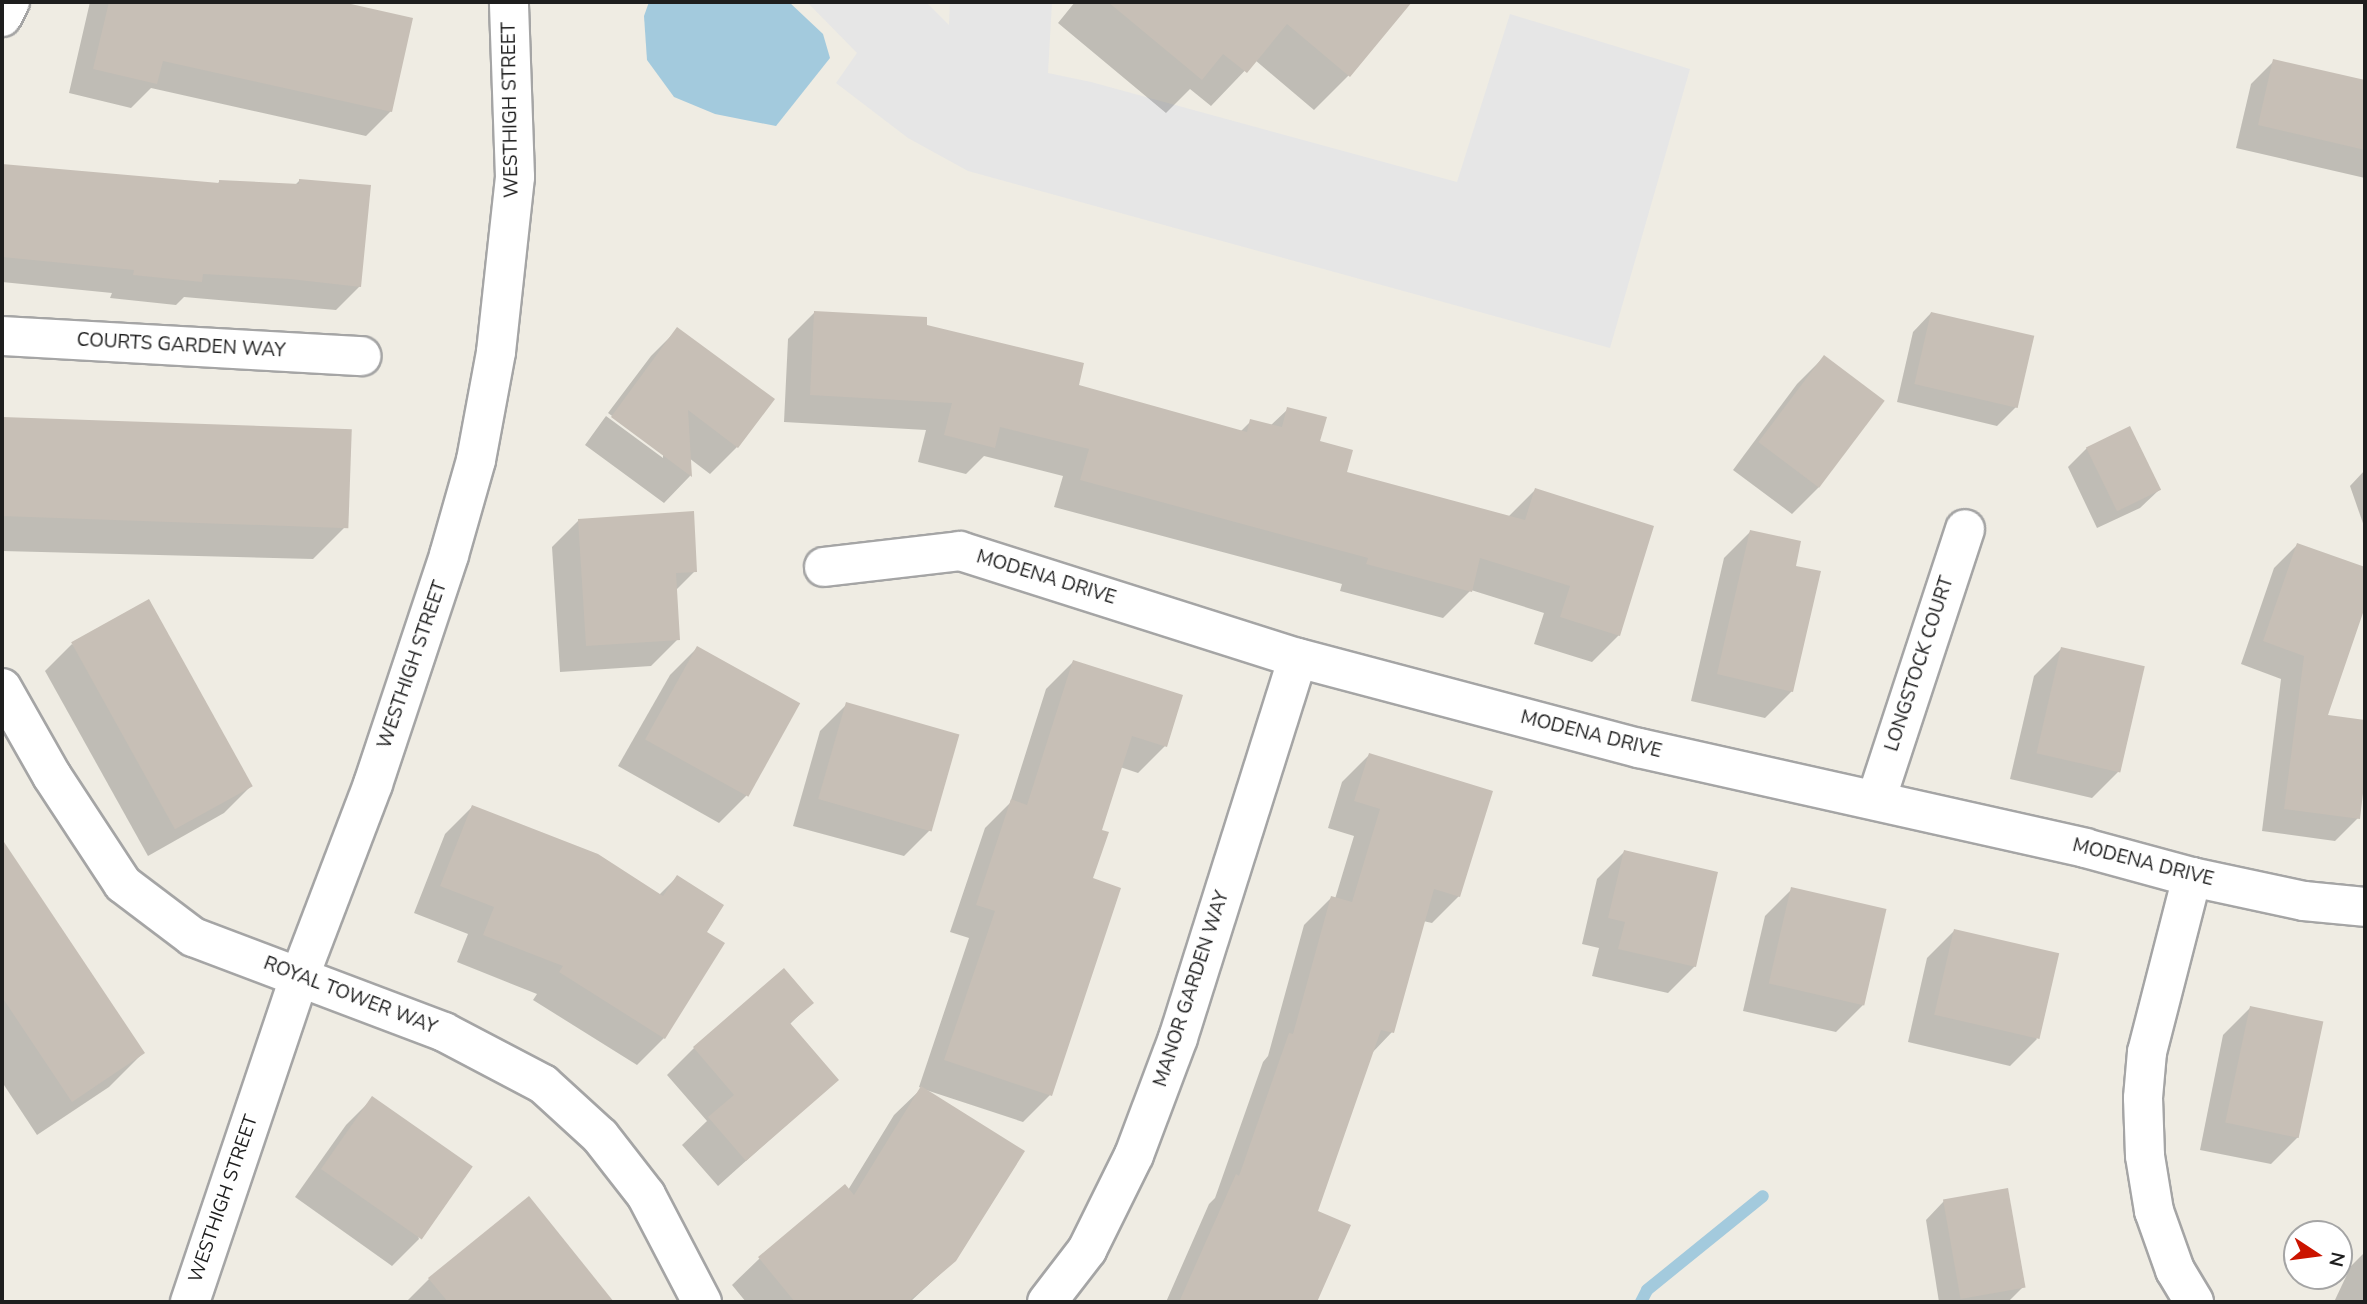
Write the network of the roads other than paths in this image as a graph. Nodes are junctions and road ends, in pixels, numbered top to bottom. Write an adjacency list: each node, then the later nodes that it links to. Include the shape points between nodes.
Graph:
1 (10, 2): 3 (street)
2 (509, 2): 13 (street, WESTHIGH STREET, via 515,177 496,352 477,460 373,784)
3 (2, 17)
4 (2, 337): 5 (street, COURTS GARDEN WAY)
5 (361, 356)
6 (1965, 529): 10 (street, LONGSTOCK COURT)
7 (824, 567): 8 (street, MODENA DRIVE, via 960,551)
8 (1298, 658): 10 (street, MODENA DRIVE, via 1639,748); 16 (street, MANOR GARDEN WAY, via 1178,1038 1134,1155 1087,1250)
9 (2, 688): 13 (street, ROYAL TOWER WAY, via 122,884 192,937)
10 (1876, 800): 11 (street, MODENA DRIVE)
11 (2192, 877): 12 (street, MODENA DRIVE, via 2304,901); 17 (street, via 2147,1052 2143,1098 2144,1156 2154,1211 2175,1270)
12 (2365, 907)
13 (299, 978): 14 (street, WESTHIGH STREET); 15 (street, ROYAL TOWER WAY, via 444,1032 543,1084 600,1136 646,1195)
14 (190, 1302)
15 (702, 1302)
16 (1047, 1302)
17 (2194, 1302)

